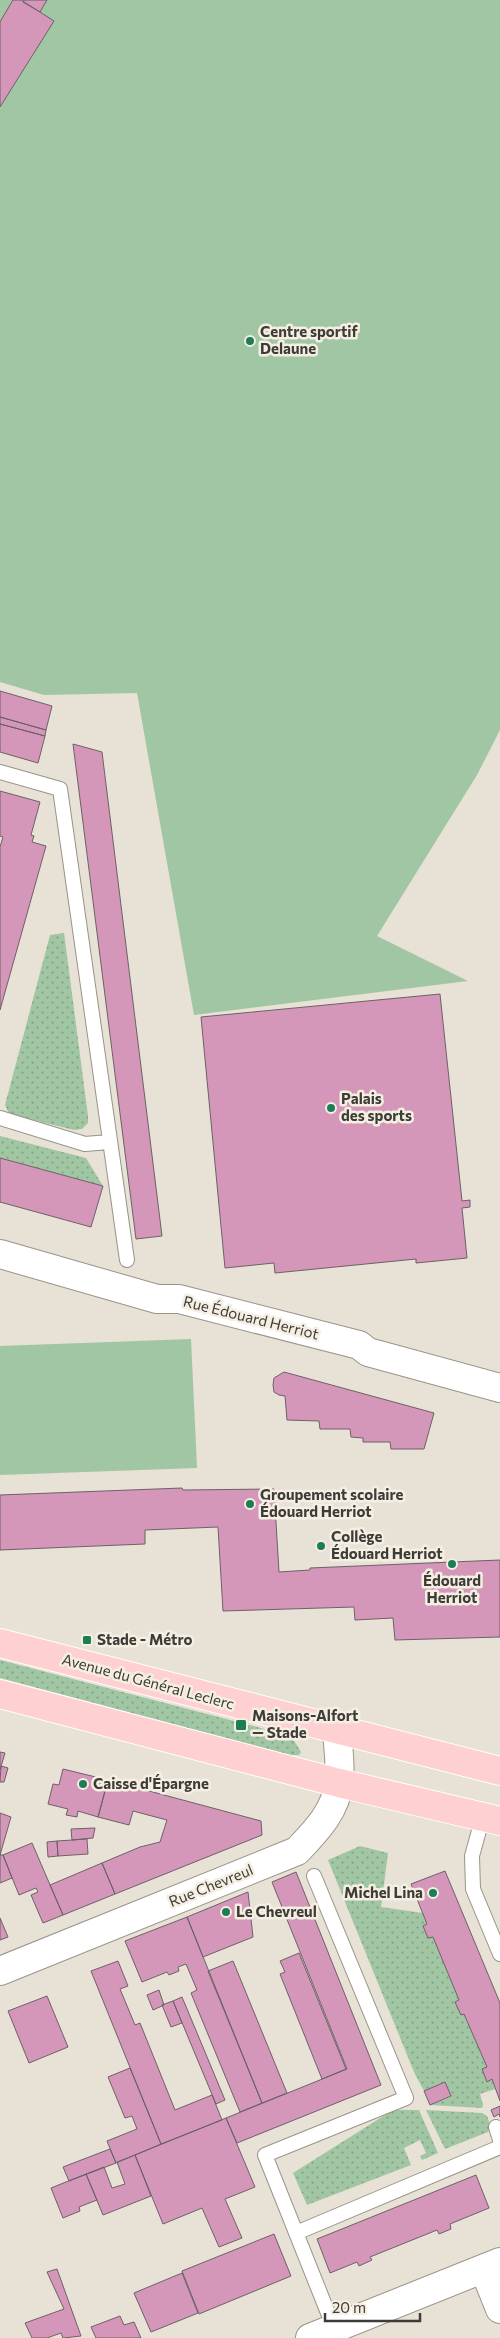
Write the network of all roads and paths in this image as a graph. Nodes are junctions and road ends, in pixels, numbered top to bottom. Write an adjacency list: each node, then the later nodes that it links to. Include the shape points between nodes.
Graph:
1 (0, 772): 3 (lane, via 60,790)
2 (0, 1118): 3 (lane, via 85,1144)
3 (109, 1142): 5 (lane)
4 (0, 1254): 6 (street, Rue Édouard Herriot, via 157,1299 179,1299 358,1345 368,1352)
5 (127, 1260)
6 (500, 1388)
7 (0, 1643): 9 (main road, Avenue du Général Leclerc)
8 (0, 1694): 11 (main road)
9 (337, 1731): 10 (main road, Avenue du Général Leclerc); 11 (street, Rue Chevreul)
10 (500, 1771)
11 (340, 1783): 12 (main road); 15 (street, Rue Chevreul, via 322,1824 297,1851)
12 (491, 1818): 14 (lane, via 472,1856 473,1890)
13 (314, 1876): 17 (lane, via 406,2098 265,2155)
14 (500, 1954)
15 (0, 1972)
16 (500, 2147): 17 (lane)
17 (296, 2233): 20 (lane)
18 (492, 2265): 19 (street); 20 (street)
19 (500, 2309)
20 (322, 2333)

